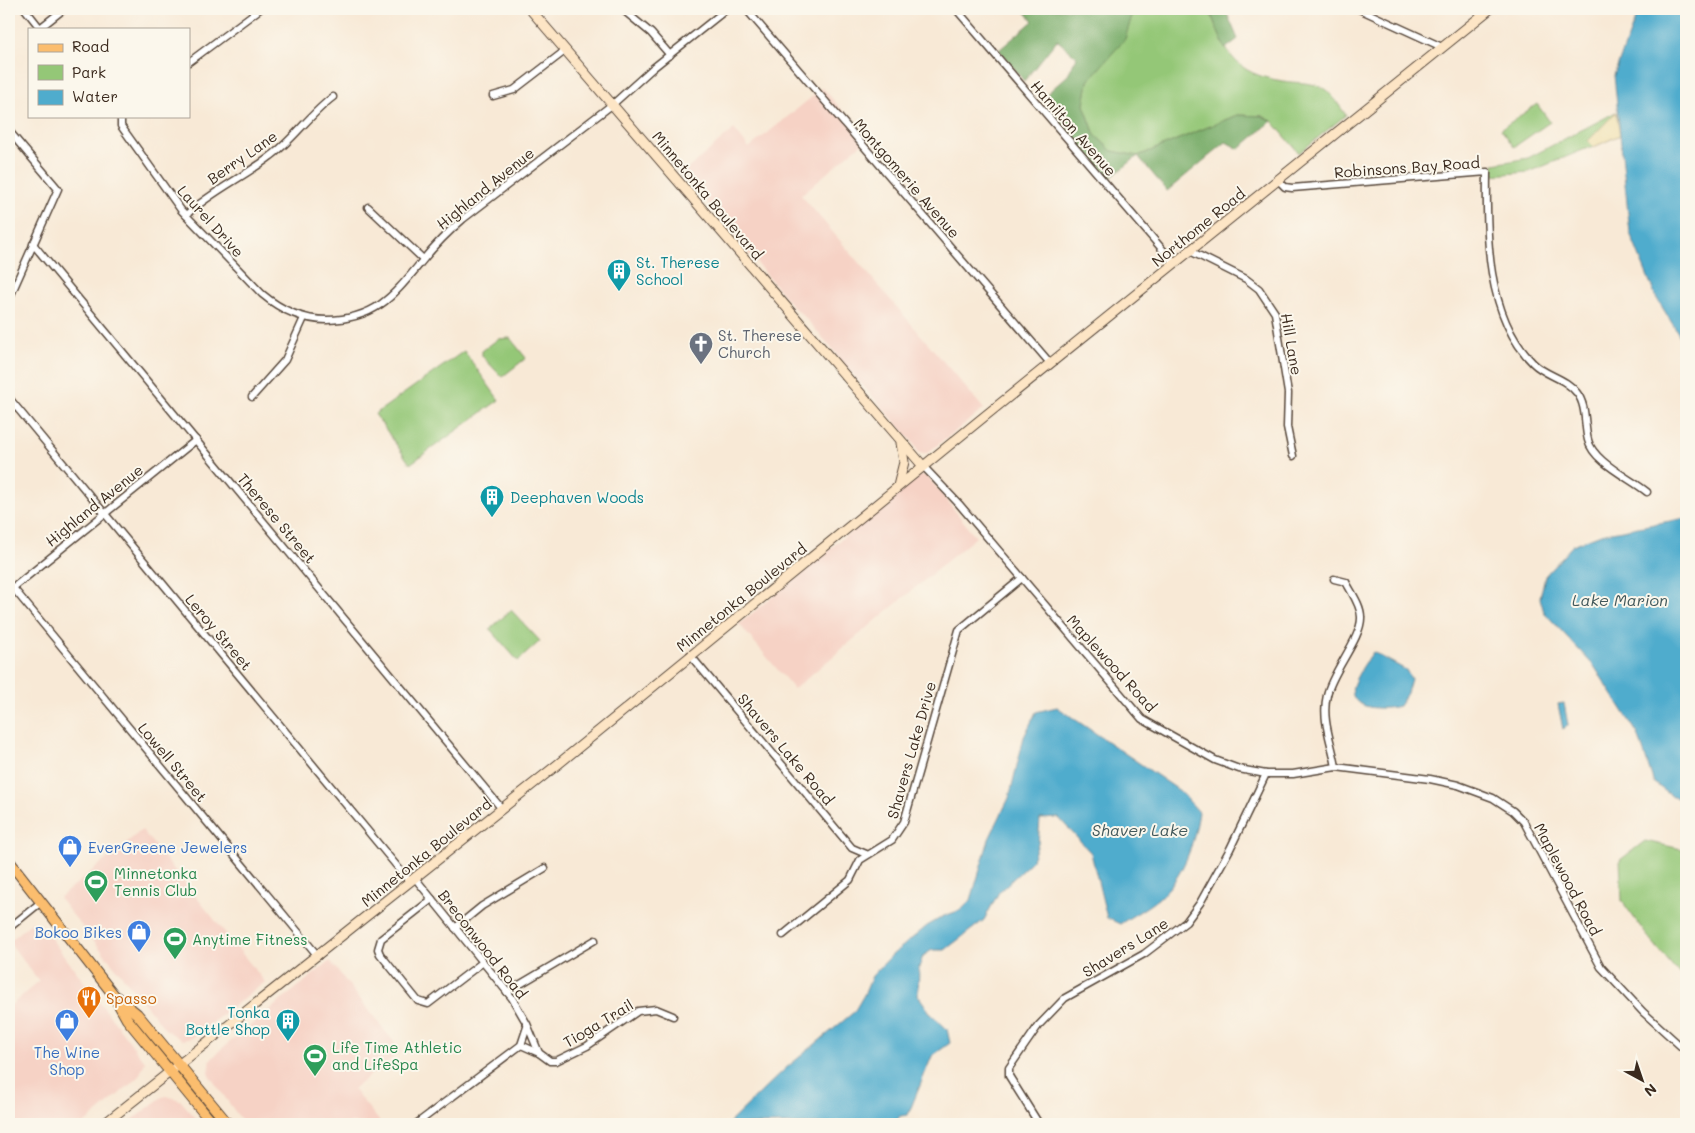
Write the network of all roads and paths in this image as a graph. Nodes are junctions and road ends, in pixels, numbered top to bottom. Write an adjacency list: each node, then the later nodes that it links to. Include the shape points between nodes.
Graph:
1 (25, 9): 11 (street)
2 (64, 9): 11 (street)
3 (260, 9): 15 (street)
4 (530, 9): 13 (street, Minnetonka Boulevard)
5 (622, 9): 14 (street, via 651,33)
6 (726, 9): 14 (street, Highland Avenue)
7 (746, 9): 30 (street, Montgomerie Avenue)
8 (956, 9): 27 (street, Hamilton Avenue)
9 (1359, 9): 12 (street)
10 (1490, 9): 12 (street, Northome Road)
11 (40, 28)
12 (1442, 47): 21 (street, Northome Road)
13 (566, 50): 16 (street, via 514,90); 18 (street, Minnetonka Boulevard)
14 (670, 55): 18 (street, Highland Avenue)
15 (190, 61)
16 (494, 96)
17 (333, 97): 23 (street, Berry Lane, via 276,152 218,189)
18 (613, 104): 26 (street, Highland Avenue, via 463,219); 34 (street, Minnetonka Boulevard)
19 (121, 118): 23 (street, Laurel Drive, via 125,131)
20 (9, 131): 24 (street, via 58,189)
21 (1278, 180): 25 (street, Northome Road); 38 (street, Robinsons Bay Road, via 1285,187 1292,188 1487,172 1491,268 1500,304 1515,340 1544,373 1577,392 1588,442 1596,456)
22 (368, 207): 26 (street)
23 (186, 215): 29 (street, Laurel Drive, via 267,299)
24 (33, 244): 28 (street); 33 (street, Therese Street)
25 (1190, 251): 27 (street, Northome Road); 35 (street, Hill Lane, via 1246,279 1259,289 1275,313 1288,393 1286,427)
26 (423, 259): 29 (street, Highland Avenue, via 399,290 372,310 338,320)
27 (1174, 263): 30 (street, Northome Road)
28 (9, 299)
29 (304, 318): 31 (street, via 285,360)
30 (1050, 363): 36 (street, Northome Road)
31 (252, 396)
32 (9, 398): 39 (street, Leroy Street)
33 (196, 440): 39 (street, Highland Avenue); 46 (street, Therese Street)
34 (901, 442): 36 (street, Minnetonka Boulevard); 37 (street, via 904,462)
35 (1293, 456)
36 (923, 466): 37 (street, Minnetonka Boulevard); 40 (street, Maplewood Road)
37 (898, 486): 43 (street, Minnetonka Boulevard)
38 (1647, 492)
39 (104, 513): 42 (street, Highland Avenue); 50 (street, Leroy Street)
40 (1022, 578): 45 (street, Maplewood Road, via 1142,719 1215,760); 47 (street, Shavers Lake Drive, via 959,630 901,829 892,840)
41 (1334, 579): 44 (street, via 1346,582 1361,616 1358,630 1330,682 1326,696 1324,713)
42 (10, 587): 57 (street, Lowell Street)
43 (690, 655): 46 (street, Minnetonka Boulevard); 47 (street, Shavers Lake Road, via 852,848)
44 (1336, 767): 45 (street, Maplewood Road, via 1294,774); 64 (street, Maplewood Road, via 1458,785 1493,798 1513,811 1524,822 1600,967)
45 (1266, 774): 72 (street, Shavers Lane, via 1230,849 1200,904 1186,922 1144,954 1065,998 1038,1026 1009,1068 1009,1076)
46 (502, 809): 50 (street, Minnetonka Boulevard)
47 (866, 854): 55 (street, Shavers Lake Drive, via 850,880)
48 (9, 861): 52 (main road)
49 (545, 868): 54 (street, via 482,906)
50 (412, 880): 51 (street, Breconwood Road); 57 (street, Minnetonka Boulevard)
51 (432, 899): 54 (street, Breconwood Road); 58 (street, via 381,939 380,954 418,1001 428,1004)
52 (41, 902): 53 (street); 60 (main road)
53 (9, 928)
54 (455, 928): 58 (street, Breconwood Road)
55 (782, 935)
56 (595, 940): 59 (street)
57 (318, 956): 66 (street, Minnetonka Boulevard)
58 (482, 962): 59 (street, Breconwood Road)
59 (507, 992): 62 (street, Breconwood Road)
60 (113, 994): 66 (main road, via 137,1014); 67 (main road, via 127,1019)
61 (673, 1016): 65 (street, Tioga Trail, via 647,1008 587,1046 556,1061 550,1061)
62 (527, 1024): 63 (street); 65 (street)
63 (521, 1045): 65 (street); 71 (street)
64 (1686, 1051)
65 (539, 1053)
66 (178, 1064): 67 (street, Minnetonka Boulevard); 70 (main road)
67 (168, 1072): 68 (street, Minnetonka Boulevard); 69 (main road)
68 (104, 1124)
69 (212, 1124)
70 (228, 1124)
71 (416, 1124)
72 (1039, 1124)

